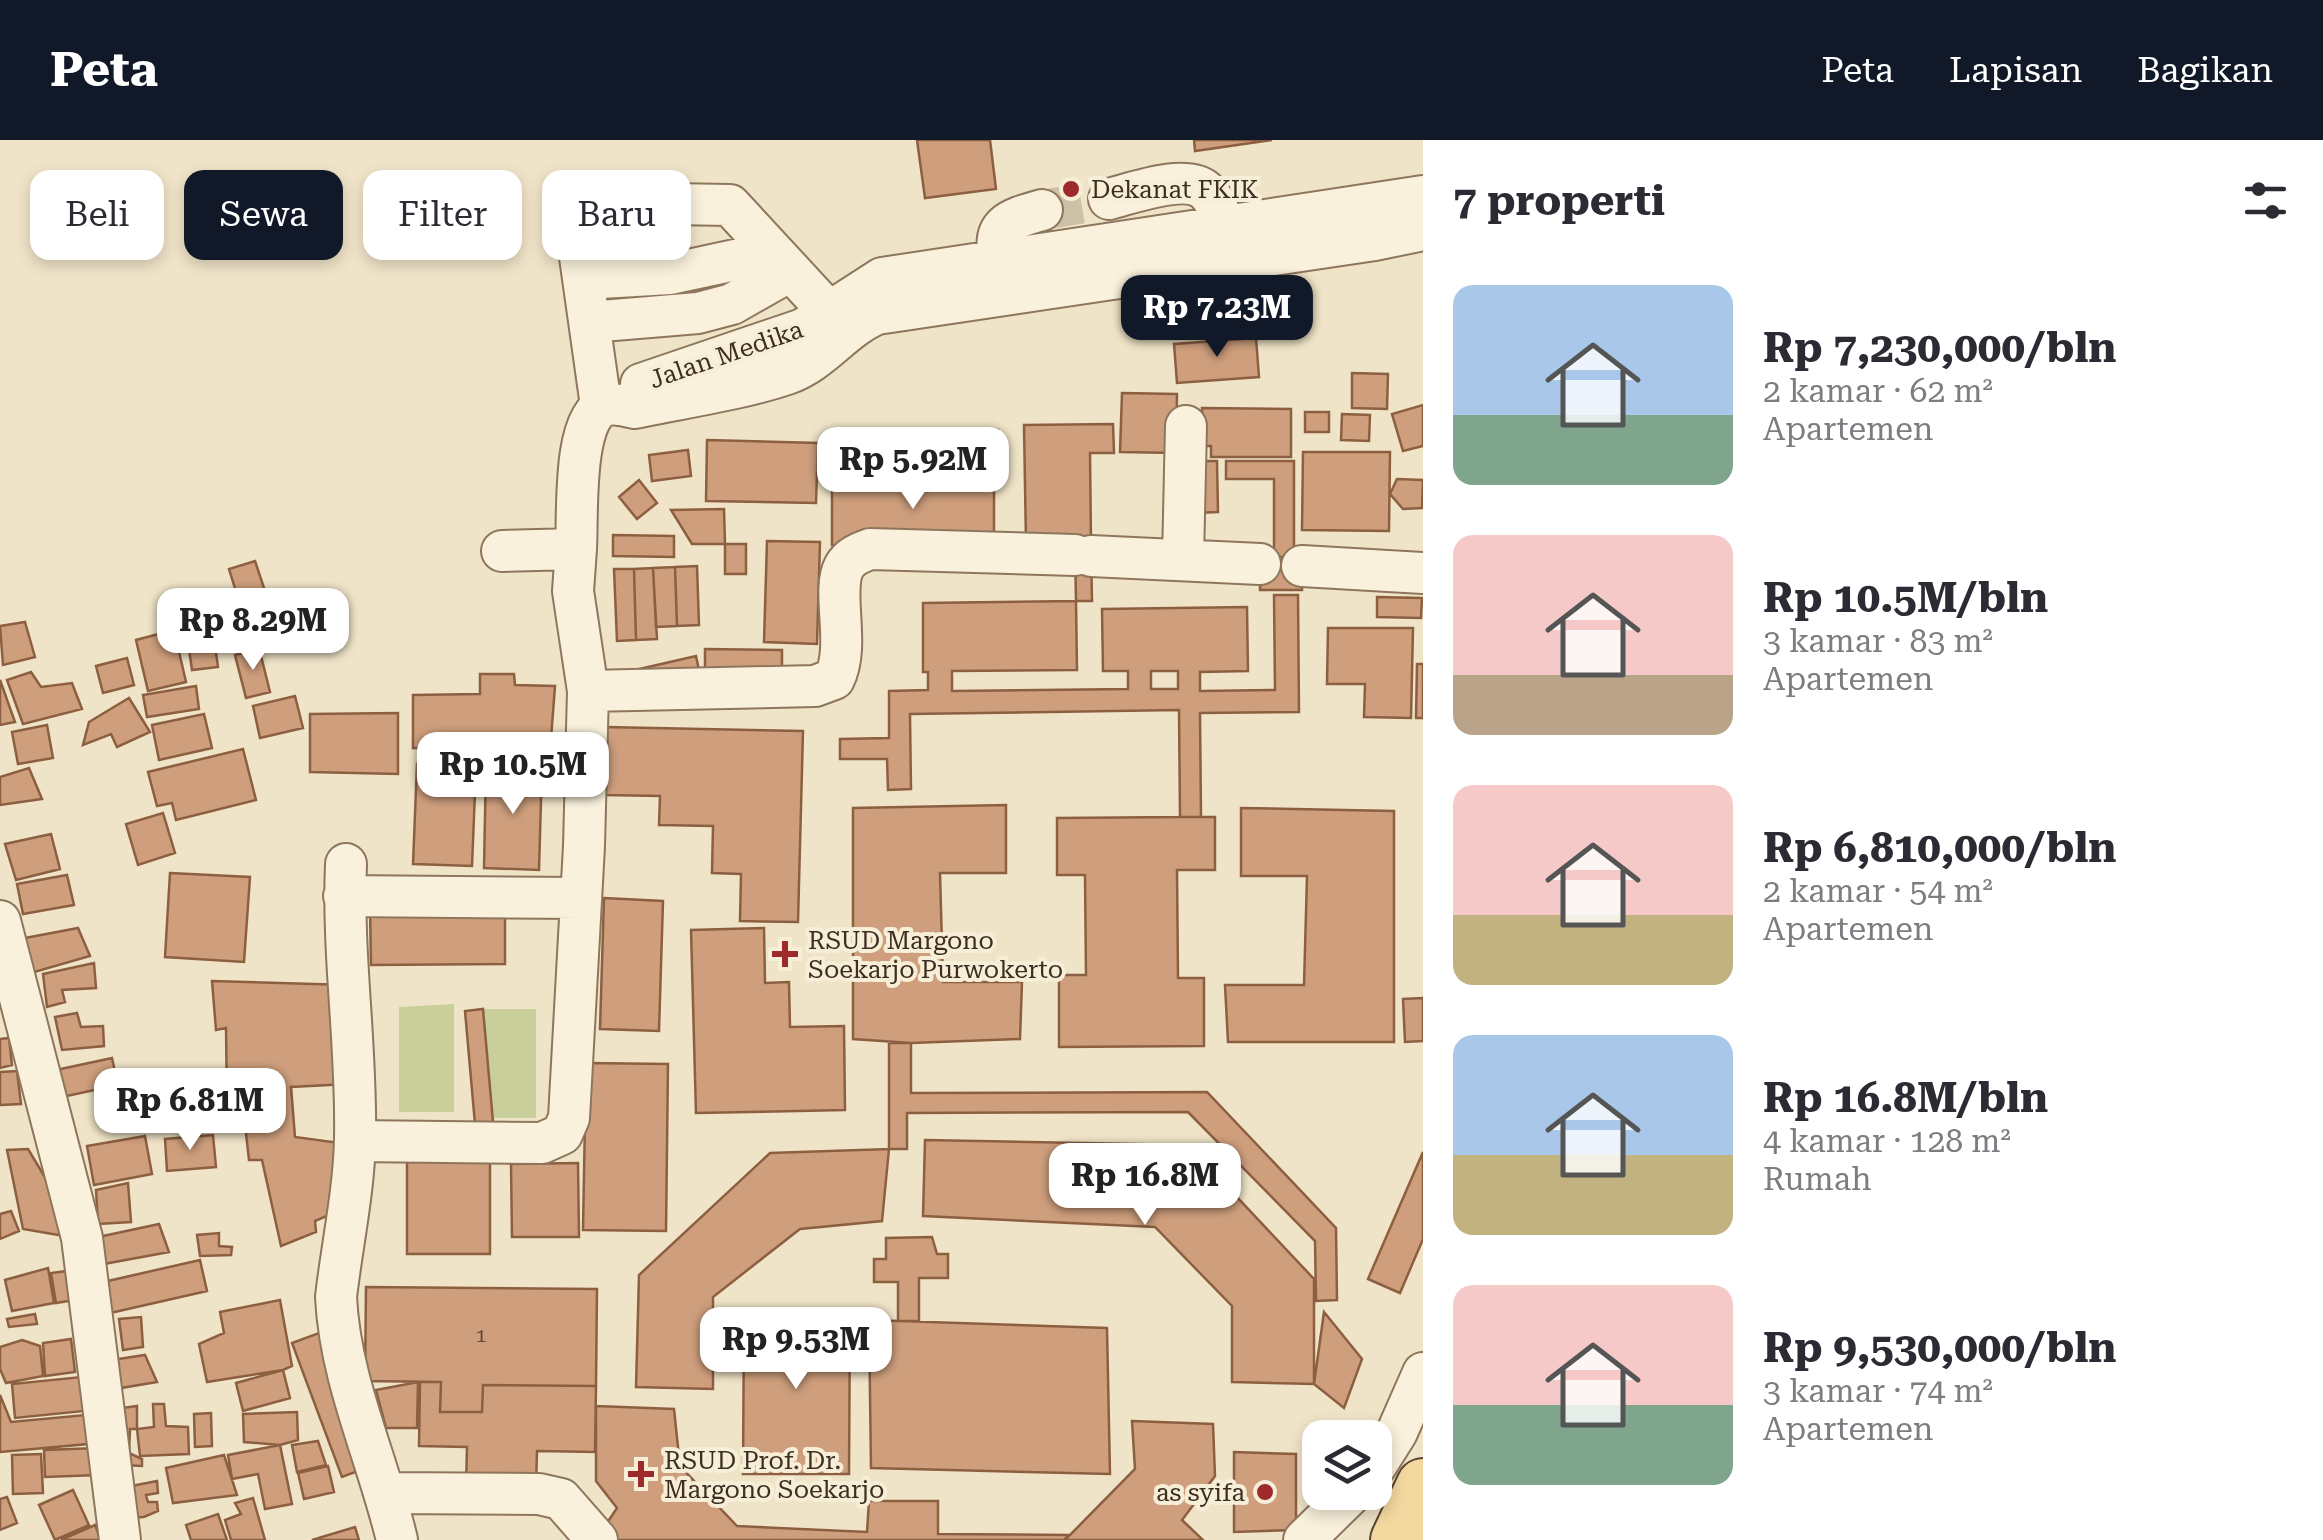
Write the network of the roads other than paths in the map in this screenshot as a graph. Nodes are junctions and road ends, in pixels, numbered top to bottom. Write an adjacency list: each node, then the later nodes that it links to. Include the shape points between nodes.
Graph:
1 (1423, 196): 4 (street, Jalan Medika)
2 (1109, 198): 4 (street, via 1196,184 1215,202)
3 (1042, 210): 7 (street, via 1000,230)
4 (1225, 227): 7 (street, Jalan Medika)
5 (1423, 230): 10 (street, Jalan Medika)
6 (781, 261): 8 (street); 8 (street, via 730,205 611,203 580,228); 9 (street, via 732,304); 10 (street)
7 (1000, 261): 10 (street, Jalan Medika, via 882,278)
8 (583, 278): 9 (street)
9 (590, 322): 11 (street)
10 (836, 322): 11 (street, Jalan Medika, via 628,388)
11 (608, 405): 13 (street, via 590,418 582,437)
12 (1186, 426): 15 (street)
13 (576, 550): 14 (street); 19 (street, via 573,591)
14 (502, 551)
15 (1184, 559): 16 (street); 19 (street, via 870,548 842,570 841,665 834,679 815,686)
16 (1260, 564)
17 (1302, 566): 18 (street)
18 (1423, 573)
19 (588, 691): 20 (street)
20 (581, 898): 22 (street, via 569,1118 562,1134 542,1142); 22 (street, via 345,880)
21 (0, 921): 29 (street, via 82,1238)
22 (355, 1141): 26 (street, via 337,1317)
23 (1423, 1372): 24 (street)
24 (1392, 1440)
25 (1423, 1485): 32 (main road)
26 (386, 1494): 28 (street); 30 (street, via 539,1494 561,1499)
27 (1335, 1510): 31 (street)
28 (398, 1538)
29 (120, 1540)
30 (597, 1540)
31 (1304, 1540)
32 (1397, 1540)

